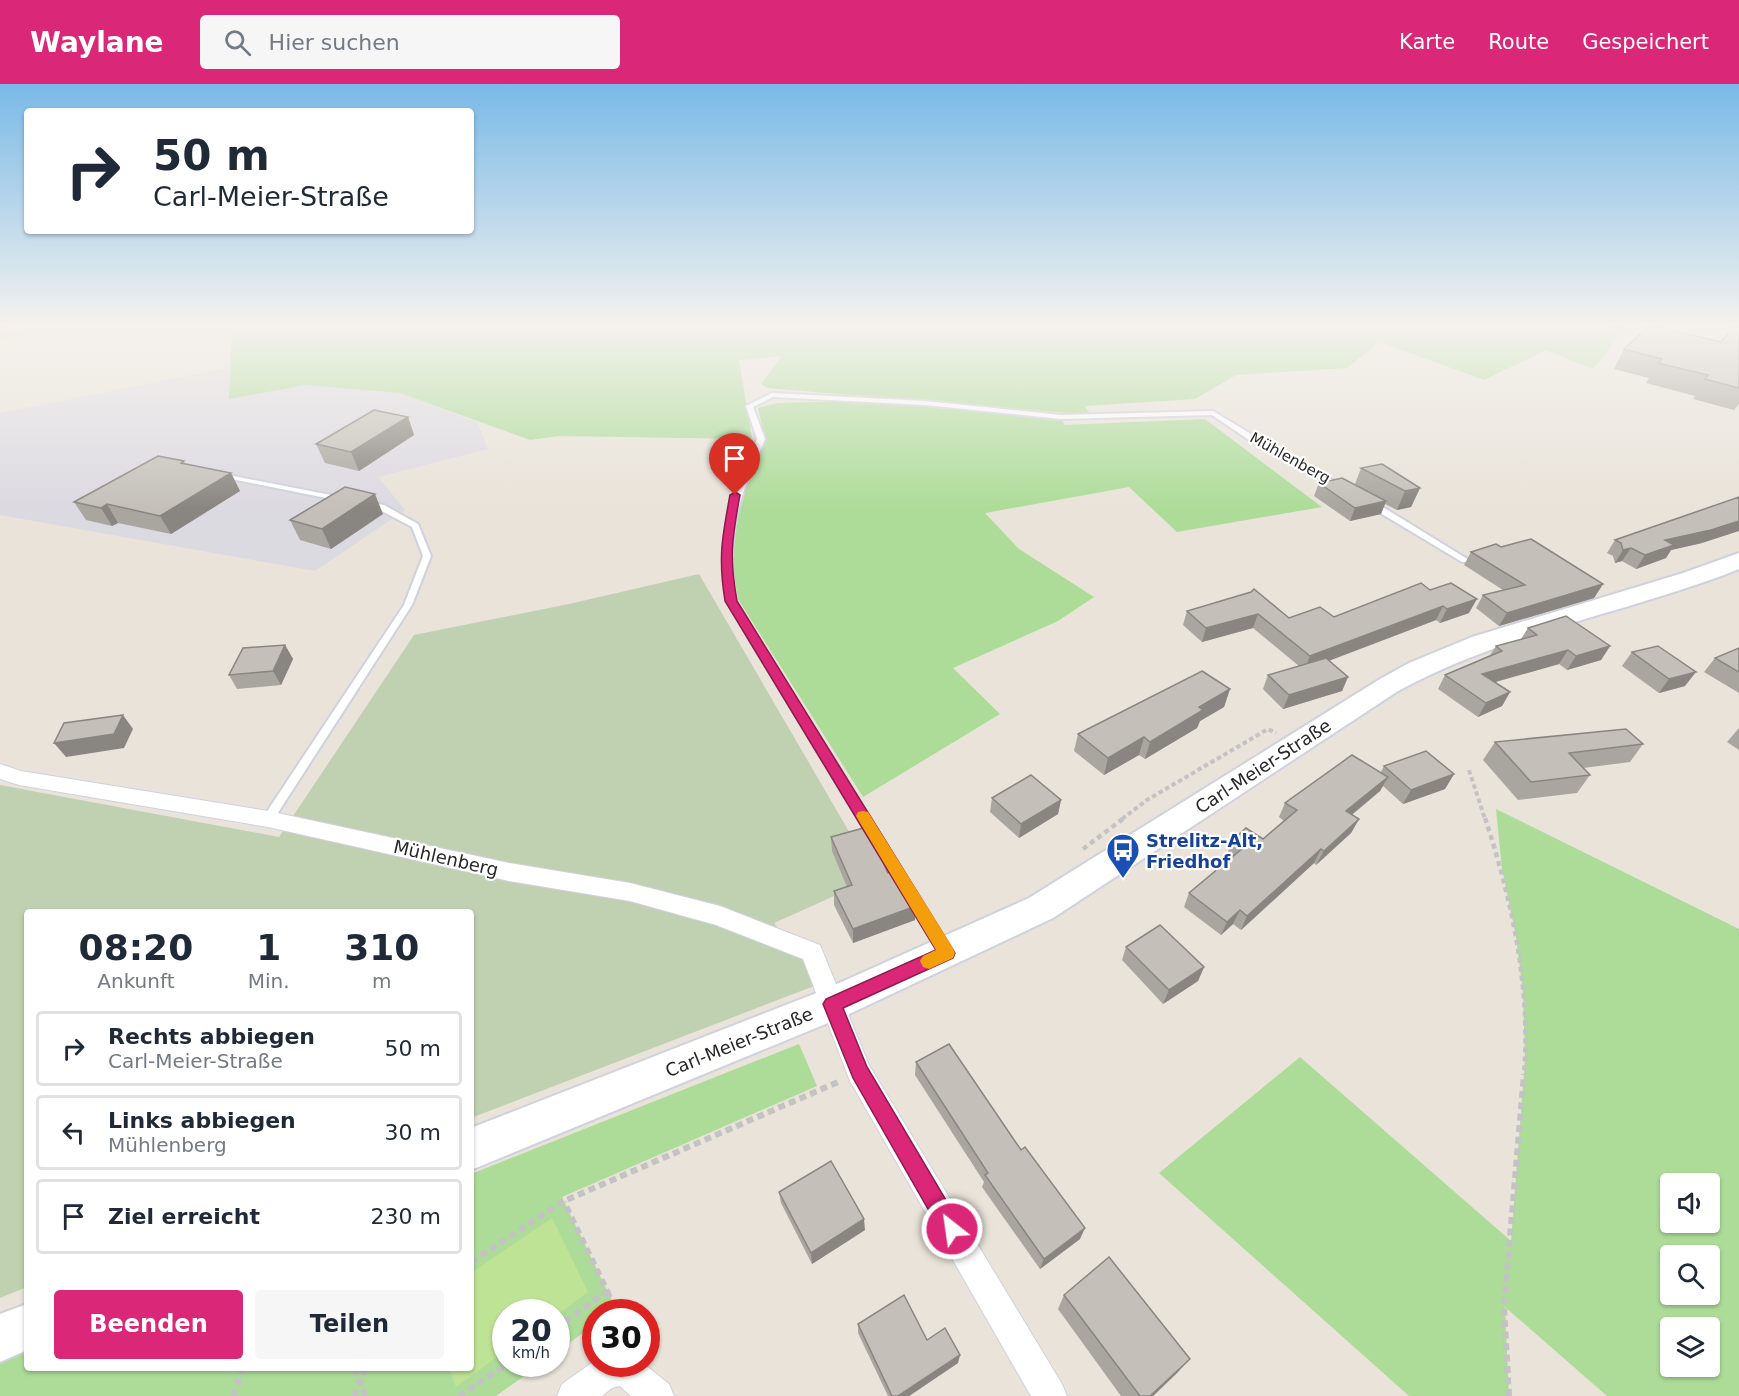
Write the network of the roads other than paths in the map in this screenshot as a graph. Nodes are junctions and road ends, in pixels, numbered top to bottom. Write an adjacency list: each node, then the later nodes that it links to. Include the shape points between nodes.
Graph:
1 (220, 475): 4 (lane)
2 (1351, 492): 10 (lane, Mühlenberg, via 1258,442 1214,413 1061,417 925,403 772,395 749,406 760,439 735,495 725,546 731,601)
3 (1361, 498): 6 (lane)
4 (347, 500)
5 (358, 502): 9 (lane, via 381,507 415,526 427,556 408,605)
6 (1465, 560)
7 (1739, 560): 10 (street, Carl-Meier-Straße, via 1454,652 1389,685 1050,903)
8 (6, 775): 9 (street, Mühlenberg)
9 (268, 819): 11 (street, Mühlenberg, via 509,872 630,892 720,916 812,952)
10 (947, 953): 11 (street, Carl-Meier-Straße)
11 (832, 1004): 12 (street, Carl-Meier-Straße); 17 (street, Mühlenberg, via 859,1072)
12 (474, 1148)
13 (24, 1328): 14 (street)
14 (0, 1338)
15 (574, 1396): 16 (street, via 605,1373 625,1369)
16 (657, 1396)
17 (1050, 1396)

